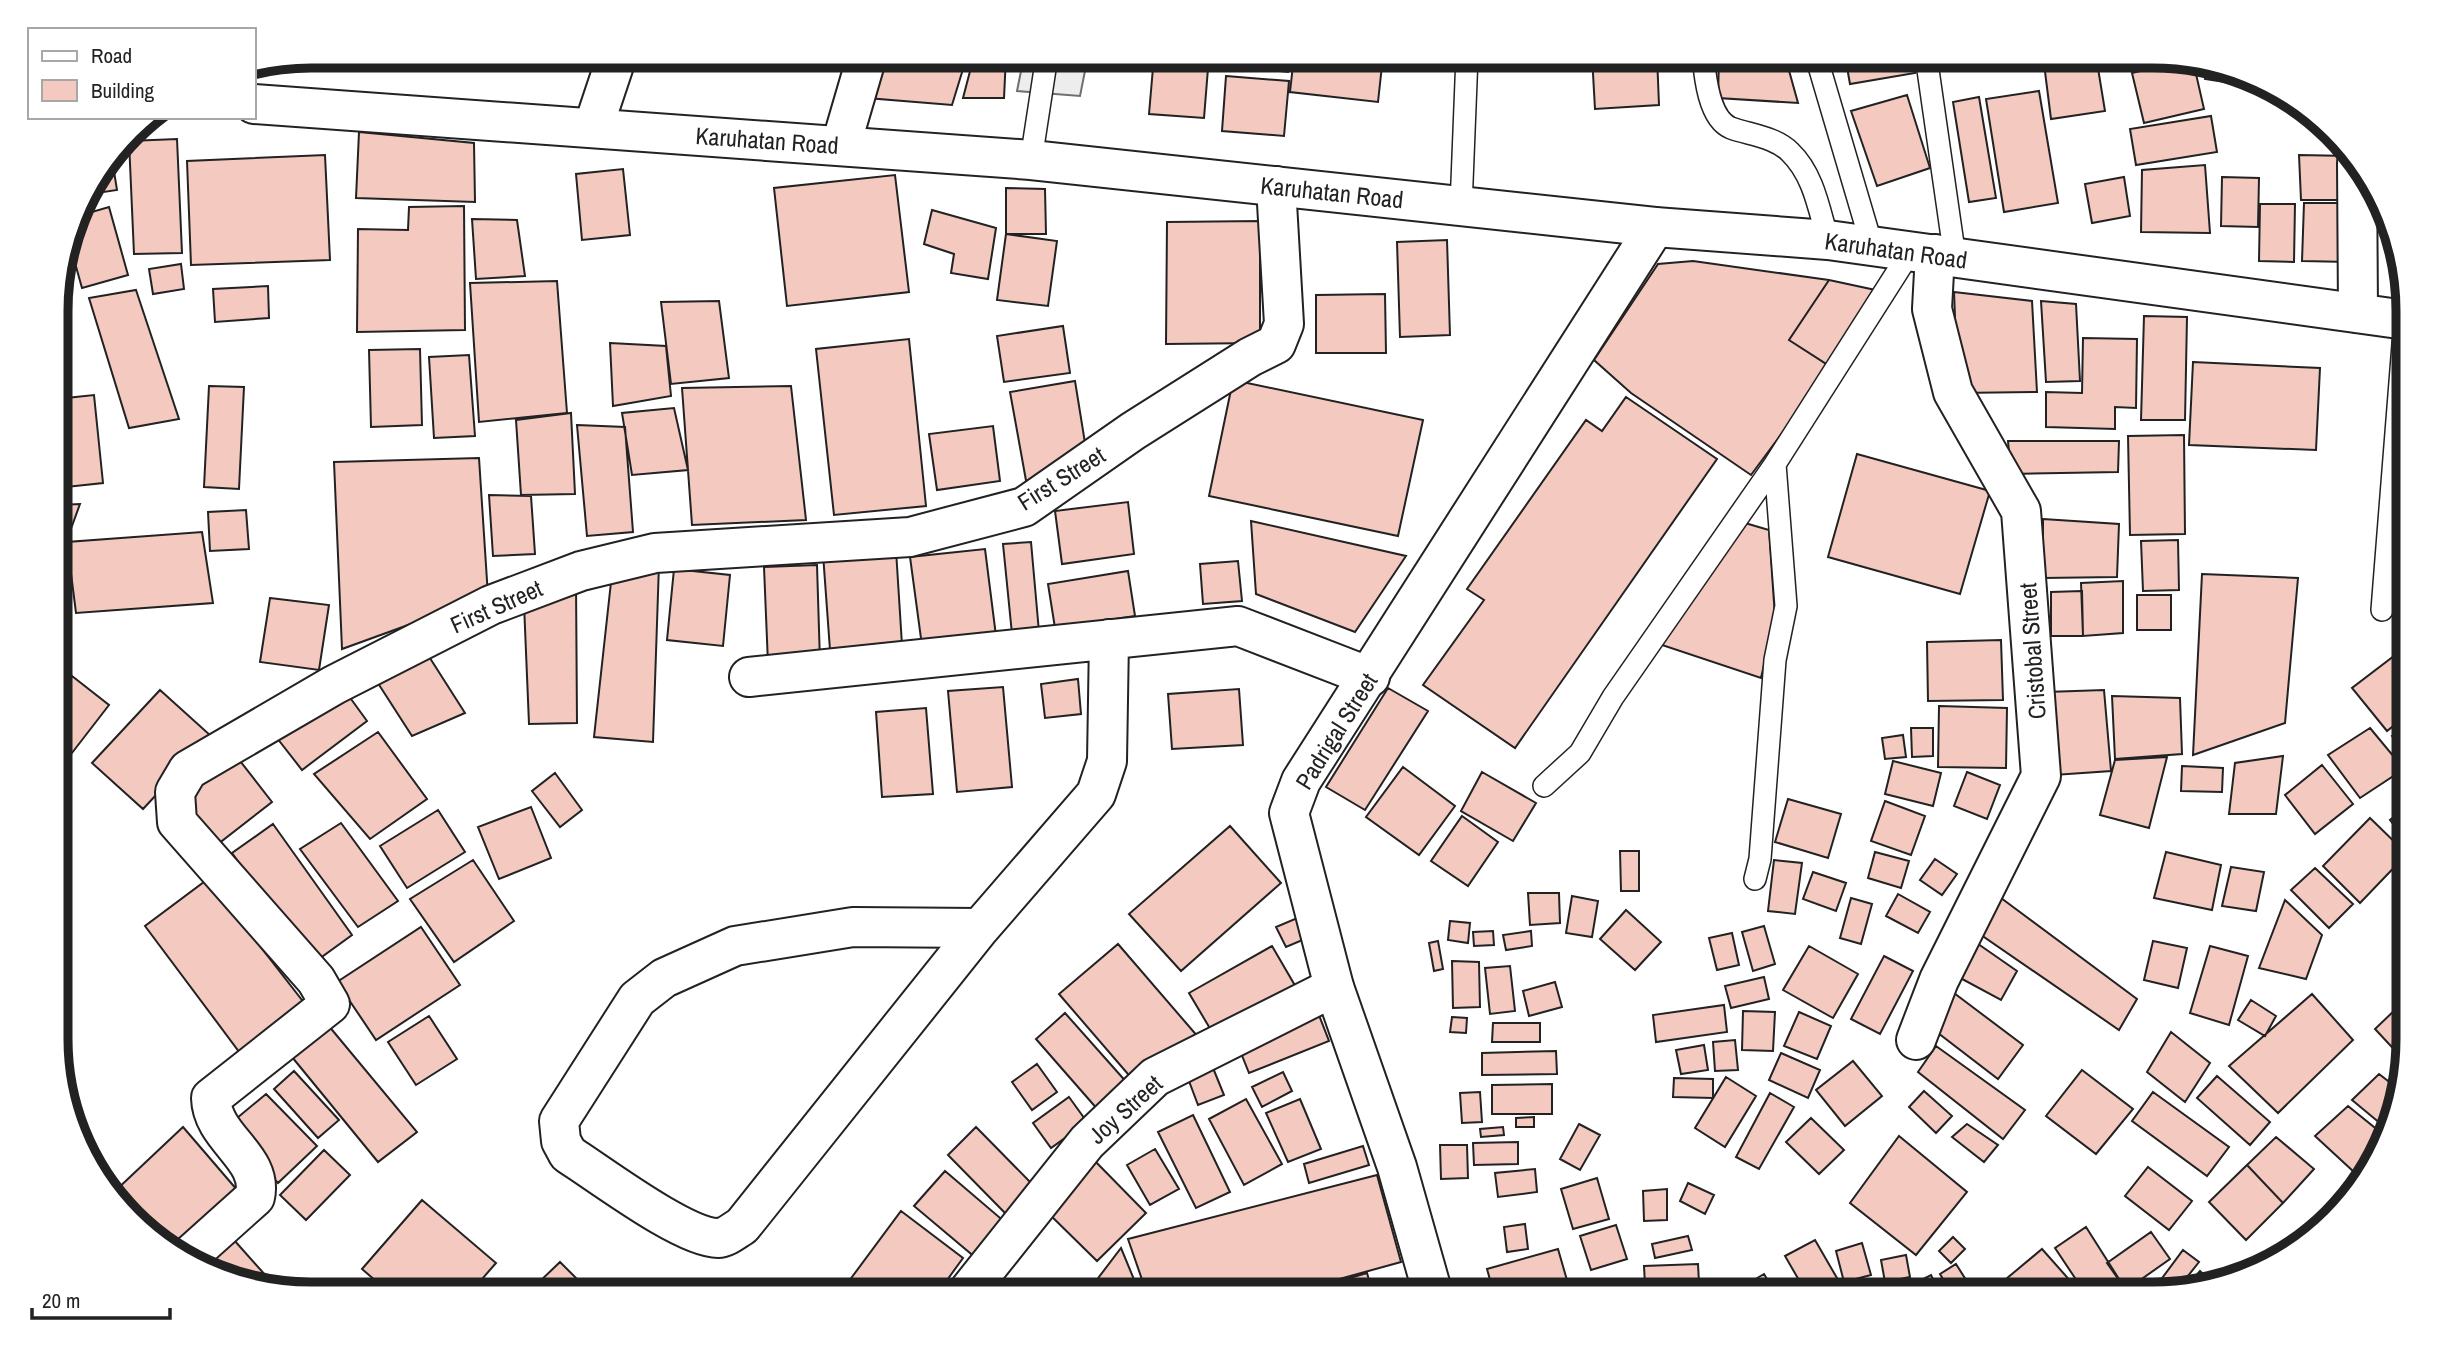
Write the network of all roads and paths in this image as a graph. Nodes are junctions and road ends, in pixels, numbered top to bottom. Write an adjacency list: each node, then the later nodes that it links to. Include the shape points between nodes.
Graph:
1 (1467, 68): 14 (lane)
2 (1705, 68): 16 (lane, via 1710,97 1728,127 1764,137 1790,151 1810,179)
3 (1820, 68): 17 (lane)
4 (1926, 68): 18 (lane)
5 (613, 69): 9 (street)
6 (863, 69): 10 (street)
7 (1045, 69): 11 (lane)
8 (256, 104): 9 (street, Karuhatan Road)
9 (593, 128): 10 (street, Karuhatan Road)
10 (841, 145): 11 (street, Karuhatan Road)
11 (1031, 160): 13 (street, Karuhatan Road)
12 (2357, 181): 19 (street)
13 (1276, 186): 14 (street, Karuhatan Road); 32 (street, First Street, via 1284,324 1276,344 1133,431 1024,506 910,537 655,553 581,571 491,605 358,672 188,770 175,792 177,822 316,979 330,1004 211,1098 217,1125 256,1173 258,1184 256,1197)
14 (1461, 206): 15 (street, Karuhatan Road)
15 (1655, 227): 16 (street, Karuhatan Road); 26 (street, Padrigal Street)
16 (1828, 240): 17 (street, Karuhatan Road)
17 (1872, 246): 18 (street, Karuhatan Road)
18 (1933, 254): 19 (street, Karuhatan Road); 22 (lane); 31 (street, Cristobal Street, via 1932,309 1953,392 2021,510 2041,776 1939,980)
19 (2358, 313): 20 (street, Karuhatan Road)
20 (2396, 318)
21 (2396, 433): 23 (lane)
22 (1775, 464): 27 (lane, via 1613,697 1580,753); 28 (lane, via 1786,606 1775,660)
23 (2382, 610)
24 (1109, 639): 25 (street); 26 (street, via 1238,626); 29 (street, via 1107,761 1096,794)
25 (749, 677)
26 (1370, 677): 30 (street, Padrigal Street, via 1301,781 1289,813)
27 (1544, 786)
28 (1755, 879)
29 (980, 928): 29 (street, via 742,1226 722,1238 703,1236 677,1223 568,1154 561,1141 559,1121 637,999 664,978 734,946 853,927)
30 (1334, 987): 33 (street, Padrigal Street, via 1397,1167); 34 (street, Joy Street, via 1155,1077 1087,1142)
31 (1916, 1040)
32 (194, 1251)
33 (1429, 1281)
34 (976, 1282)

